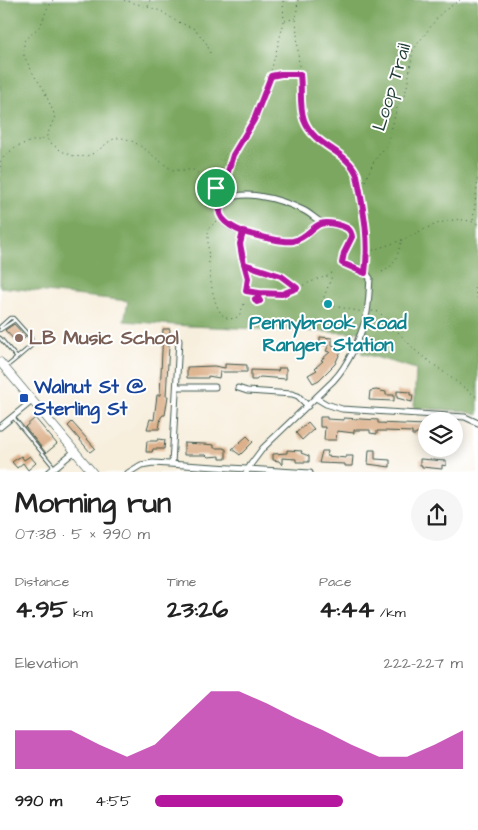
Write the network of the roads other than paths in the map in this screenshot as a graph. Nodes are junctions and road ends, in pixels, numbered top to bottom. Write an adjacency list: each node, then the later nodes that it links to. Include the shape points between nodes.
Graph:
1 (322, 222): 1 (street, via 297,207 266,197 228,198 220,209 221,217 243,232 291,241); 3 (street, via 338,224 350,231 352,239 342,263)
2 (366, 265): 3 (lane)
3 (365, 273): 14 (street, via 370,278 361,331 345,366)
4 (16, 320): 5 (lane, via 10,318); 6 (lane); 9 (lane, via 32,341 31,346)
5 (0, 326)
6 (0, 330)
7 (0, 338): 9 (lane)
8 (179, 340): 11 (street)
9 (17, 358): 10 (lane)
10 (2, 365): 15 (main road)
11 (177, 386): 12 (street); 21 (street)
12 (215, 388)
13 (238, 388): 16 (street, via 292,394)
14 (316, 398): 16 (street); 18 (street, via 342,409 460,416)
15 (32, 400): 17 (street); 20 (main road)
16 (308, 406): 23 (street, via 263,448)
17 (13, 417): 19 (street); 22 (lane)
18 (478, 423)
19 (0, 427)
20 (75, 451): 22 (street); 25 (main road)
21 (172, 464): 23 (street); 26 (street, via 146,464)
22 (54, 468): 24 (street)
23 (247, 470): 27 (street)
24 (48, 472)
25 (93, 472)
26 (128, 472)
27 (310, 472)

